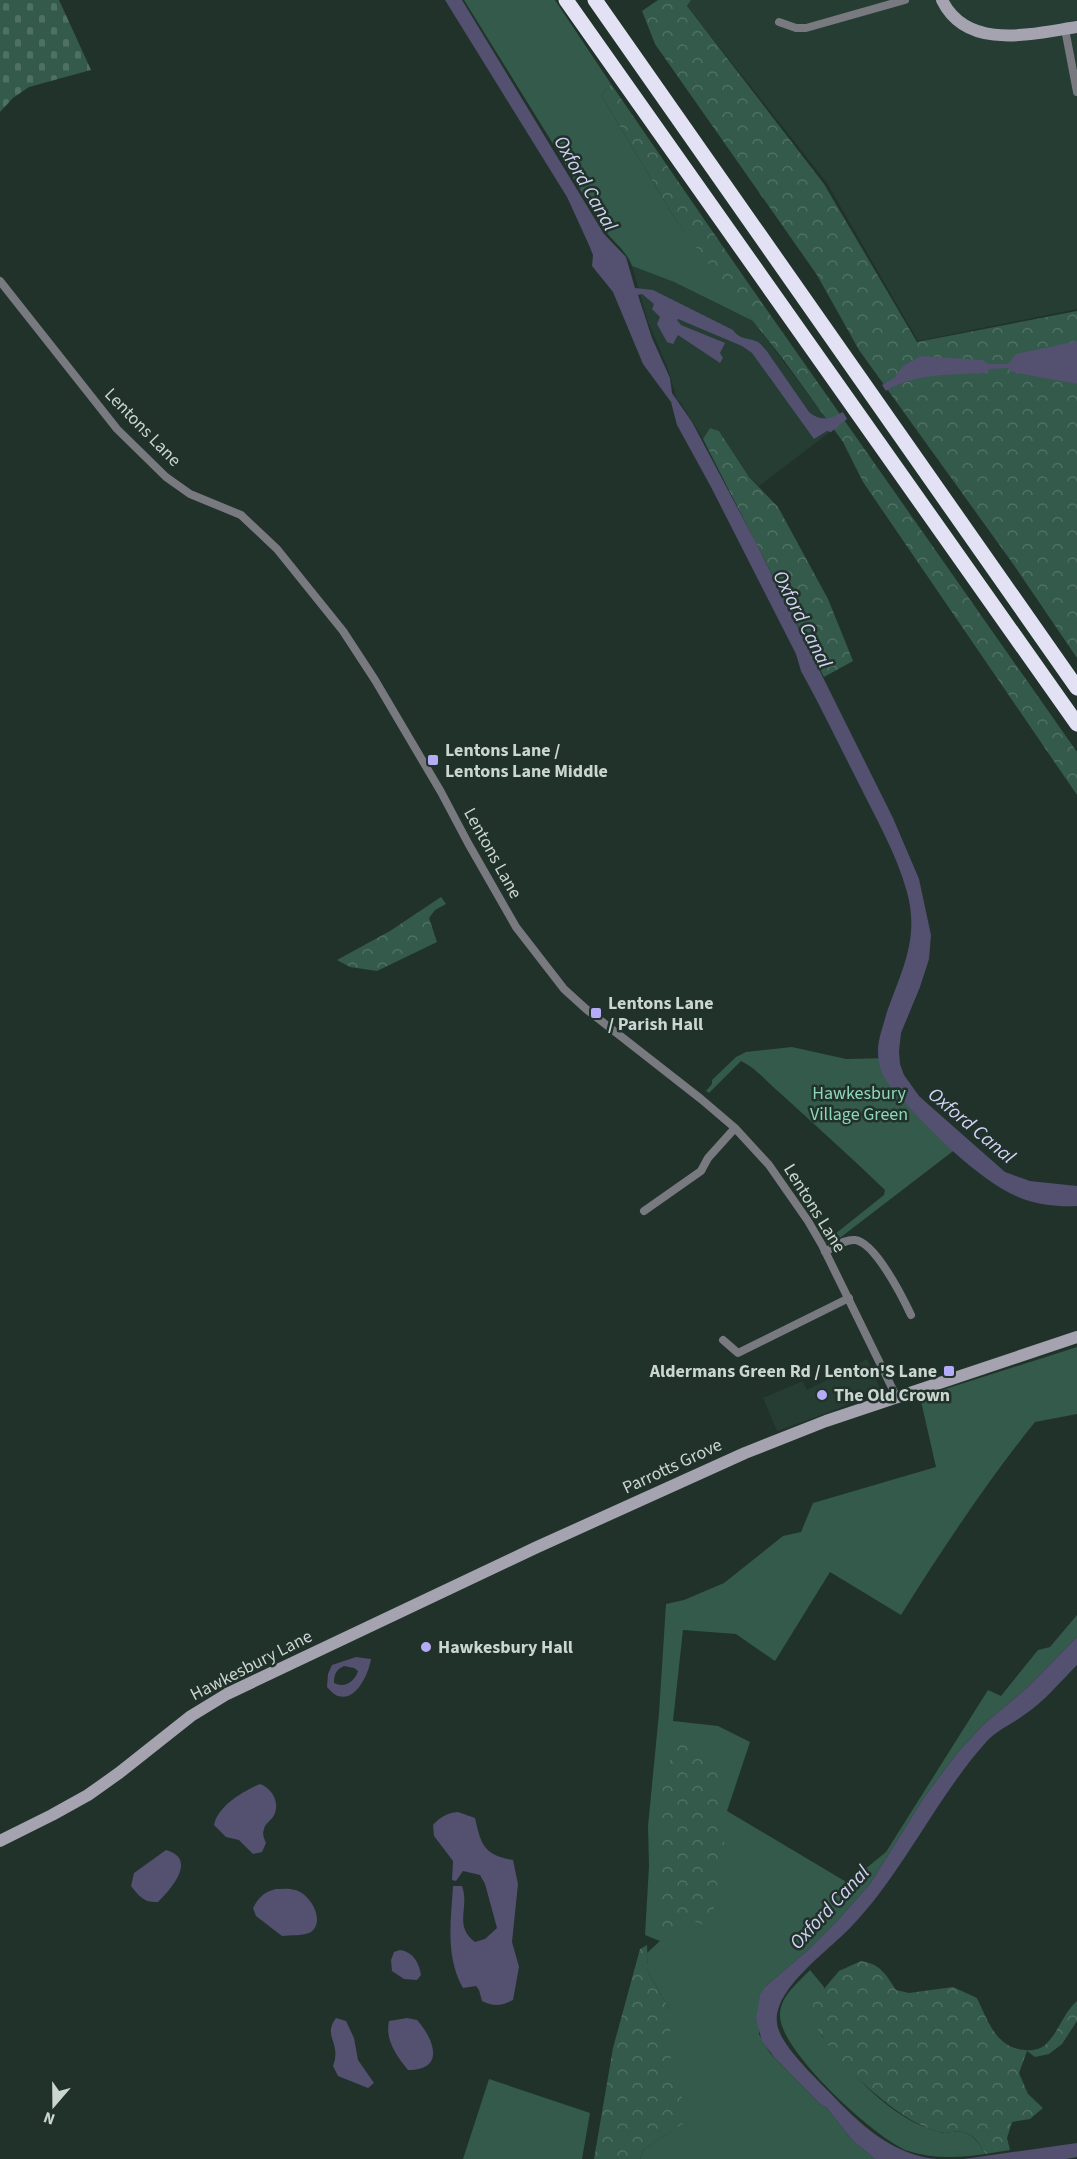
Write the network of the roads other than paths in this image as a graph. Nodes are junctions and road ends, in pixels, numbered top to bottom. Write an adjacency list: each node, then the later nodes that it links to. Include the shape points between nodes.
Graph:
1 (566, 0): 10 (highway)
2 (595, 0): 9 (highway)
3 (904, 0): 5 (street, via 806,28)
4 (942, 0): 6 (main road, via 961,24 983,34)
5 (779, 22)
6 (1071, 28): 7 (street)
7 (1077, 92)
8 (0, 281): 11 (street, Lentons Lane, via 117,429 166,477 190,494 241,515 258,529 343,631 441,792 516,927 564,989)
9 (1077, 688)
10 (1077, 724)
11 (735, 1128): 12 (street, via 701,1171); 13 (street, Lentons Lane, via 776,1173)
12 (645, 1208)
13 (825, 1252): 14 (street, Lentons Lane); 15 (street, via 854,1239 864,1243 891,1276)
14 (849, 1298): 17 (street, via 738,1353); 18 (street, Lentons Lane)
15 (911, 1315)
16 (1077, 1337): 18 (main road, Parrotts Grove)
17 (723, 1340)
18 (897, 1398): 19 (main road, Parrotts Grove, via 745,1453)
19 (535, 1548): 20 (main road, Hawkesbury Lane, via 227,1694 191,1716 88,1795)
20 (0, 1841)

